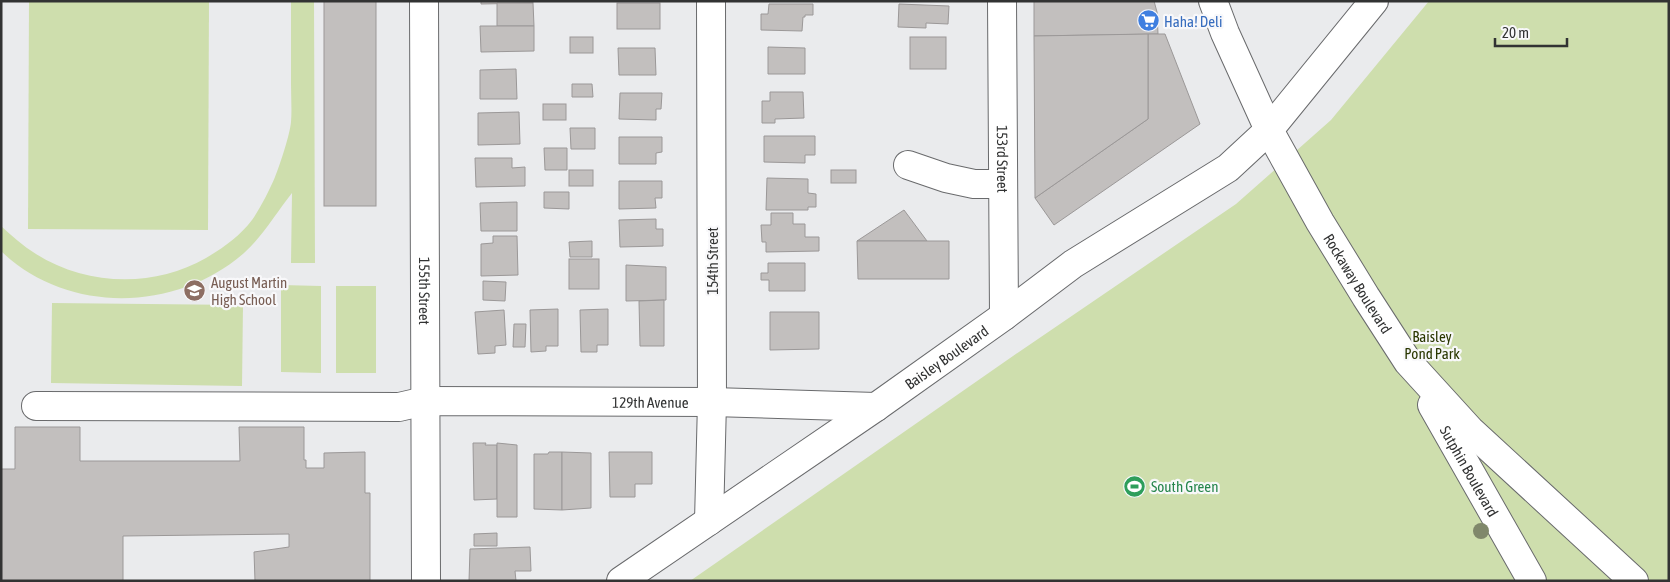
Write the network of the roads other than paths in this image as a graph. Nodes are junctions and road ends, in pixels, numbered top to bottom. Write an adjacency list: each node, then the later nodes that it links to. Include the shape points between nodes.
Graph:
1 (424, 1): 11 (street, 155th Street)
2 (711, 1): 12 (street, 154th Street)
3 (1002, 1): 8 (street, 153rd Street)
4 (1213, 1): 6 (street, Rockaway Boulevard)
5 (1374, 1): 6 (street, Baisley Boulevard)
6 (1269, 130): 9 (street, Baisley Boulevard, via 1228,168 1074,264); 10 (street, Rockaway Boulevard, via 1320,222)
7 (908, 165): 8 (street, via 974,184)
8 (1003, 184): 9 (street, 153rd Street)
9 (1004, 316): 14 (street, Baisley Boulevard)
10 (1408, 362): 18 (street, Sutphin Boulevard); 19 (street, Rockaway Boulevard, via 1470,430)
11 (425, 401): 12 (street, 129th Avenue); 13 (street, 129th Avenue, via 400,407); 16 (street, 155th Street)
12 (712, 402): 14 (street, 129th Avenue); 15 (street, 154th Street)
13 (36, 406)
14 (876, 406): 15 (street, Baisley Boulevard)
15 (709, 521): 17 (street, Baisley Boulevard)
16 (426, 581)
17 (621, 581)
18 (1532, 581)
19 (1634, 581)

